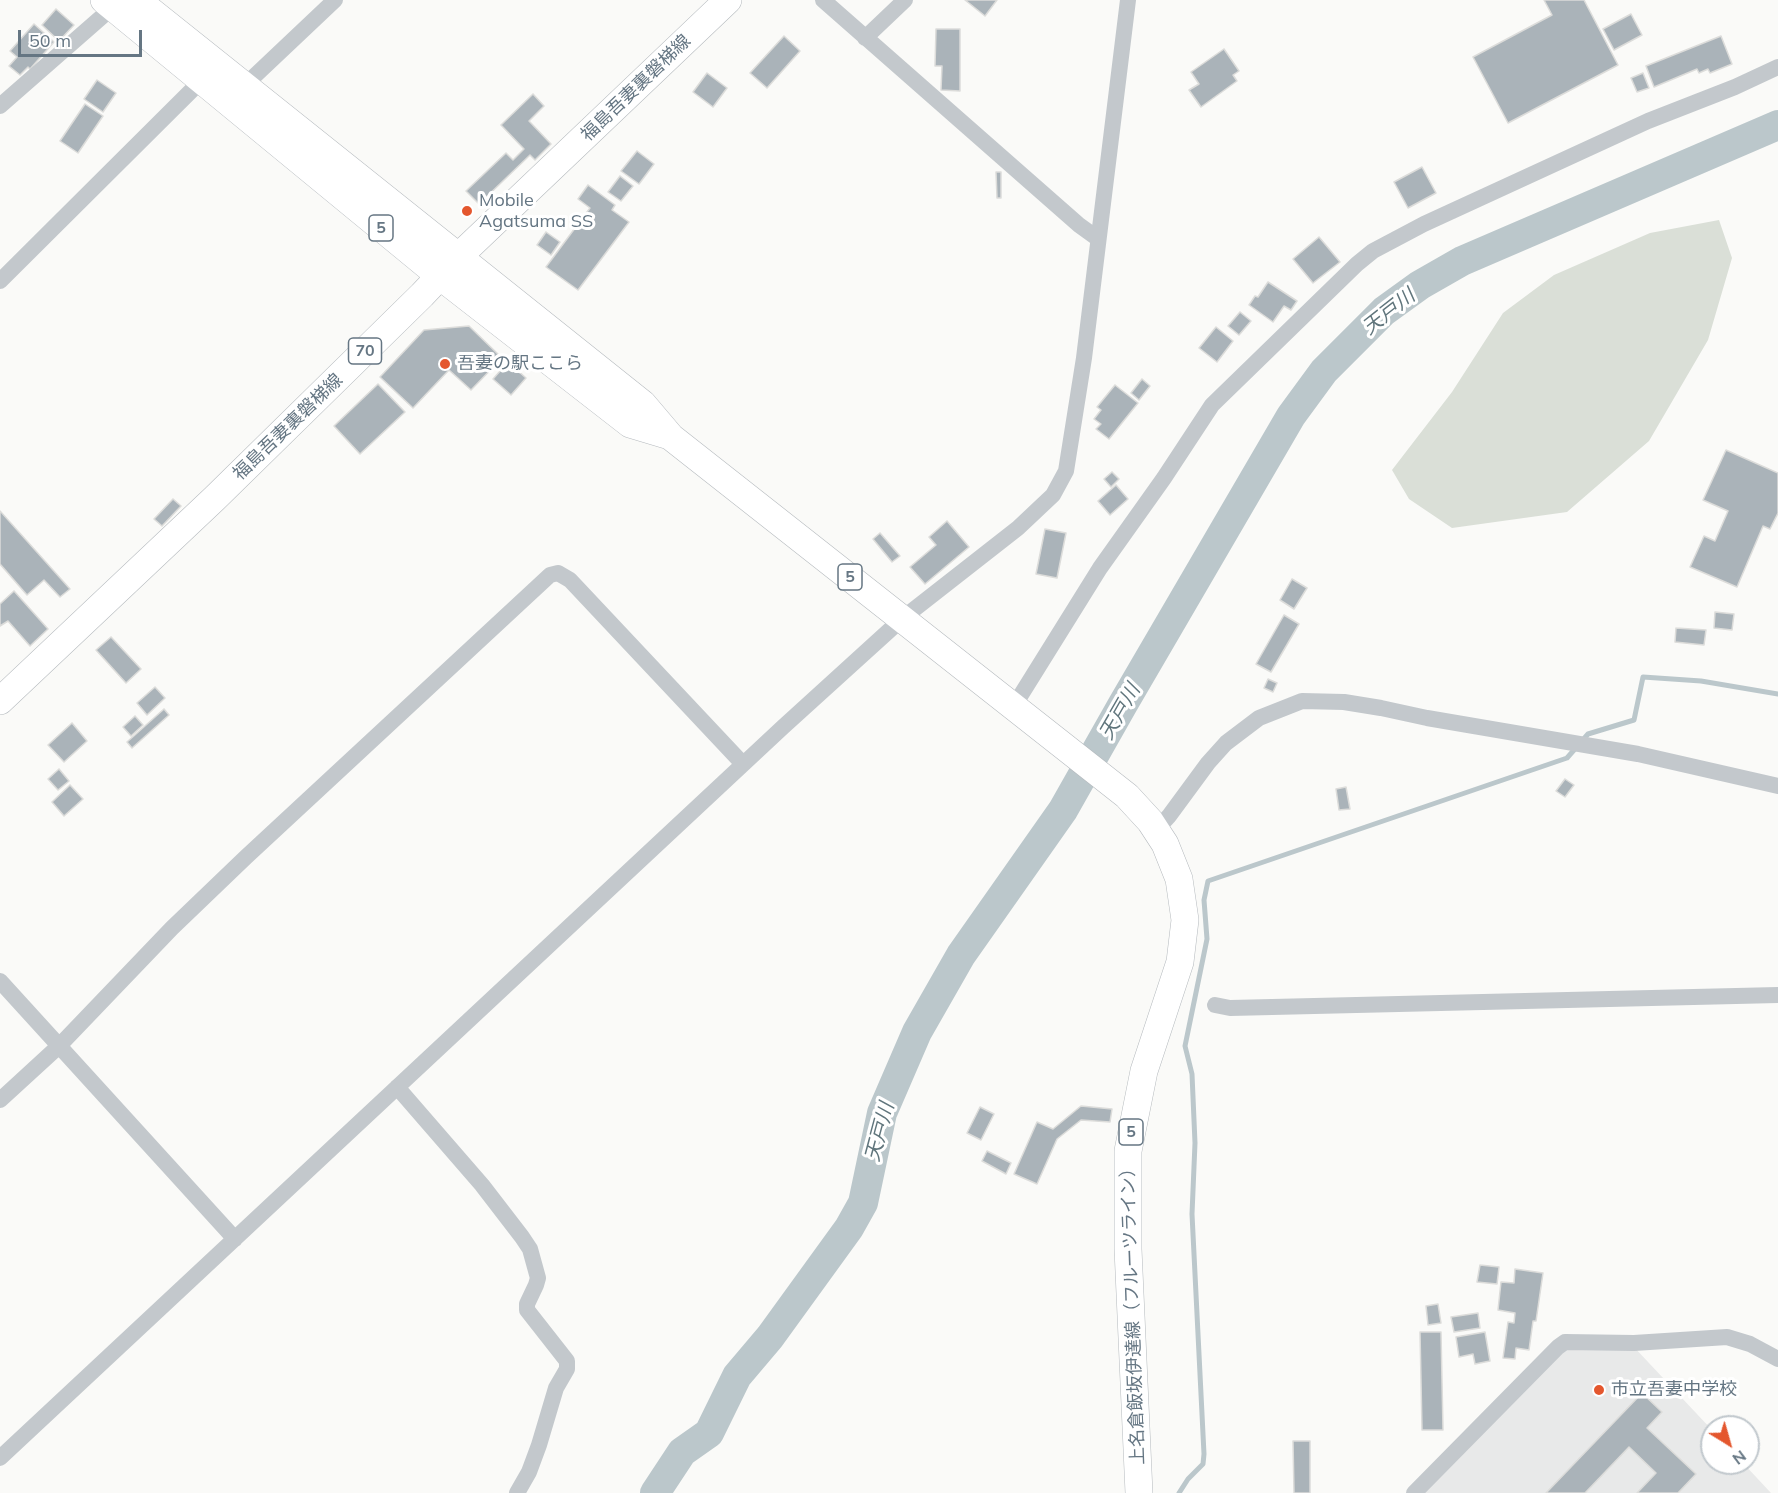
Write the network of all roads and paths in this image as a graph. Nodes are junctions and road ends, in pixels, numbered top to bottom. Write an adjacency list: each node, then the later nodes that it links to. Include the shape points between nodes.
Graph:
1 (335, 0): 10 (street)
2 (728, 0): 13 (main road, 福島吾妻裏磐梯線 / 70)
3 (823, 0): 7 (street)
4 (905, 0): 7 (street)
5 (1128, 0): 12 (street)
6 (118, 2): 9 (main road, 5); 10 (main road, 5); 11 (street)
7 (866, 38): 12 (street)
8 (1778, 67): 17 (street, via 1648,121 1424,224 1357,264 1212,405 1100,568)
9 (201, 81): 13 (main road, 5); 14 (street)
10 (244, 86): 13 (main road, 5)
11 (0, 106)
12 (1097, 238): 15 (street, via 1084,358 1066,471 1060,484 1018,528)
13 (449, 267): 15 (main road, 5, via 630,424 671,437); 16 (main road, 福島吾妻裏磐梯線 / 70, via 215,498)
14 (0, 281)
15 (903, 618): 17 (main road, 5); 18 (street)
16 (0, 701)
17 (1021, 711): 20 (main road, 上名倉飯坂伊達線（フルーツライン） / 5, via 1127,796)
18 (743, 764): 24 (street, via 570,580 558,573 550,575 246,857); 25 (street)
19 (1778, 786): 20 (street, via 1638,754 1381,708 1302,701 1259,718 1226,743)
20 (1156, 830): 31 (main road, 上名倉飯坂伊達線（フルーツライン） / 5, via 1179,879 1185,920 1180,962 1143,1071 1128,1151 1127,1227)
21 (0, 981): 24 (street)
22 (1778, 995): 23 (street, via 1230,1008)
23 (1215, 1005)
24 (59, 1046): 26 (street); 27 (street)
25 (397, 1087): 27 (street); 30 (street, via 522,1237 538,1278 527,1310 568,1365)
26 (0, 1100)
27 (235, 1239): 29 (street)
28 (1778, 1359): 32 (street, via 1727,1337 1634,1343 1565,1342)
29 (0, 1458)
30 (517, 1493)
31 (1139, 1493)
32 (1414, 1493)

